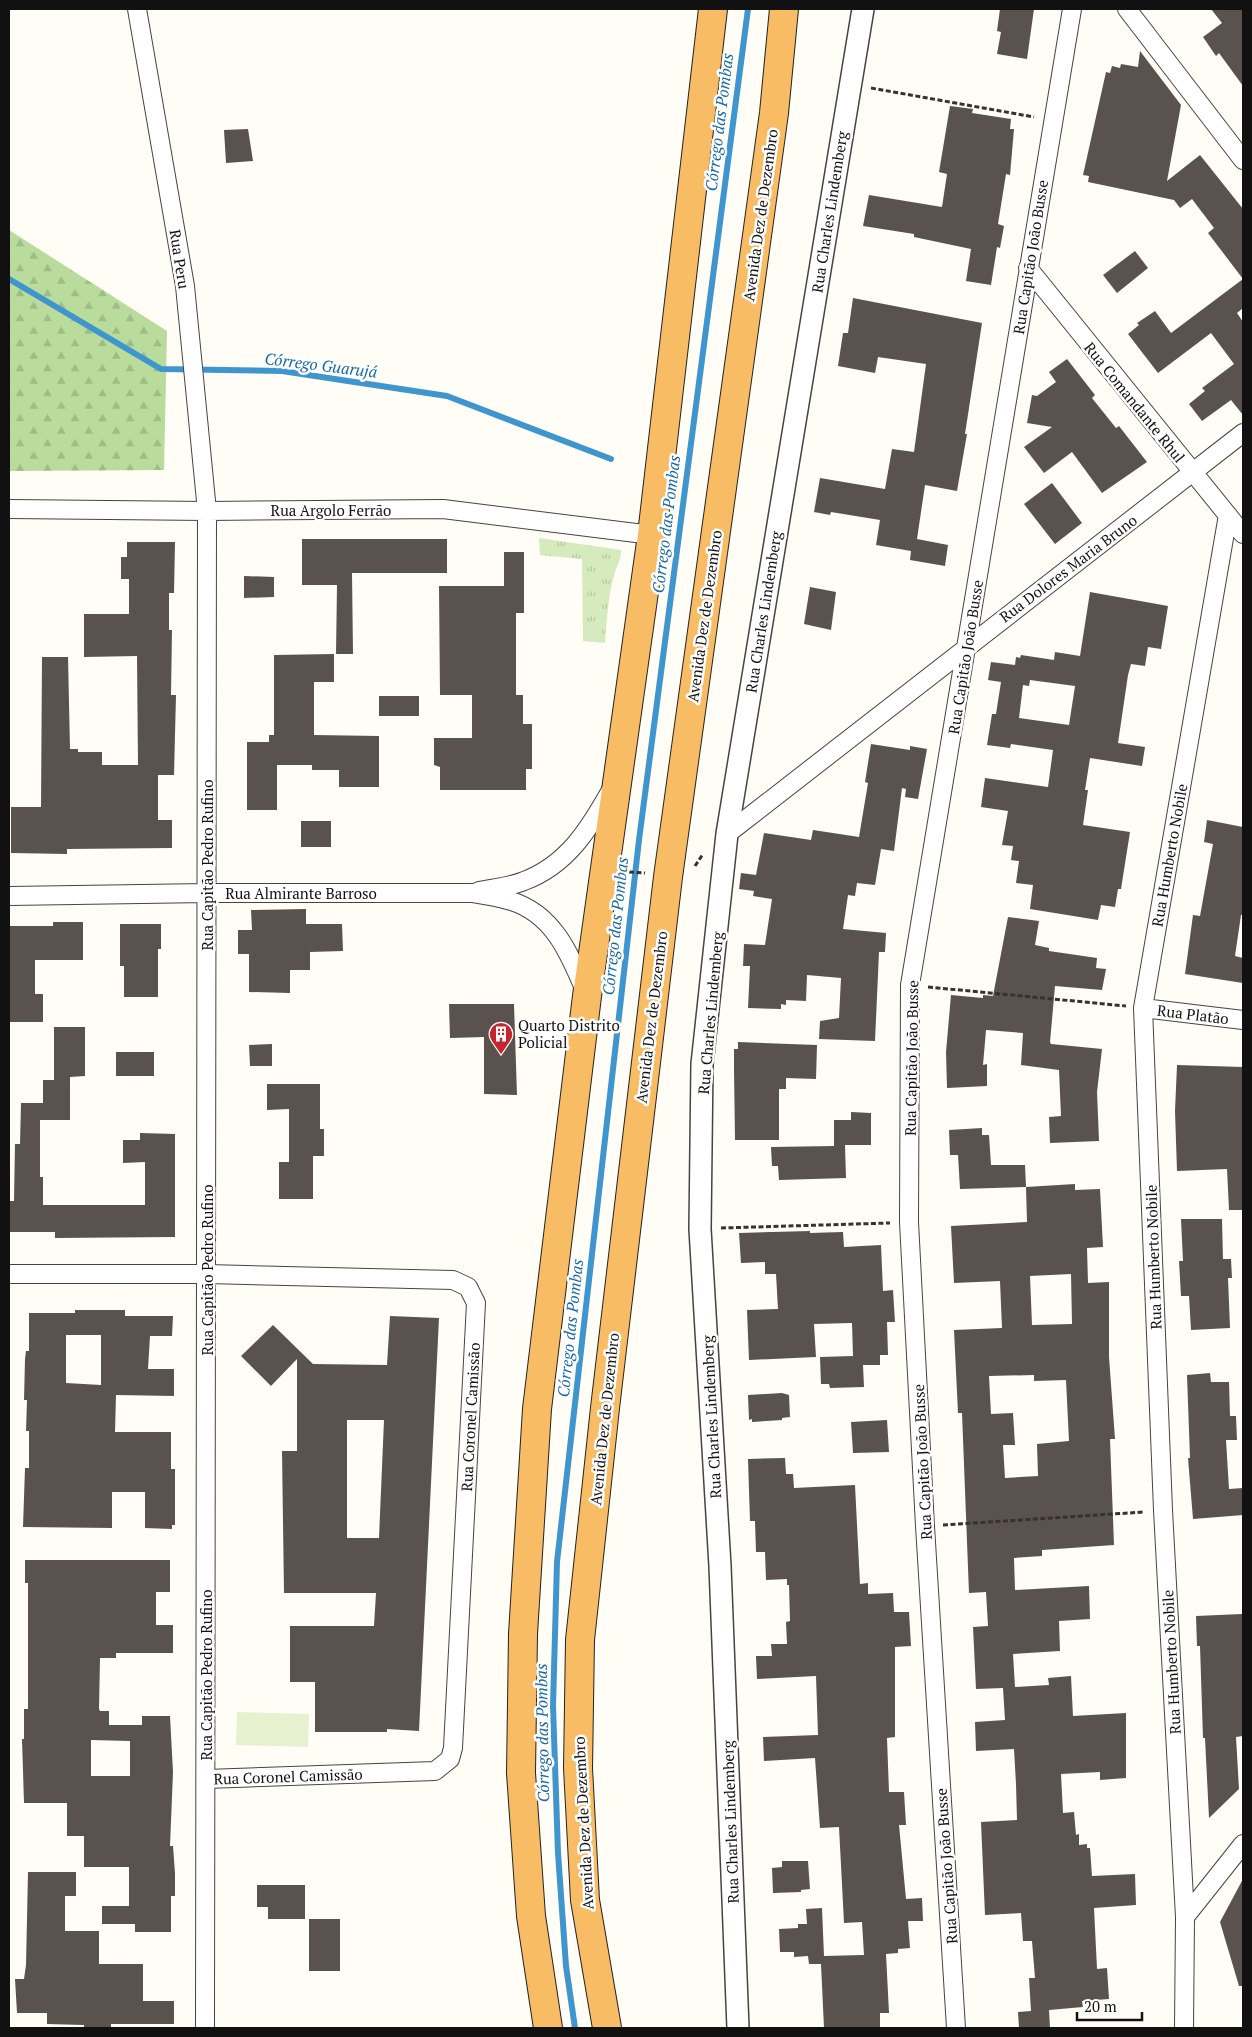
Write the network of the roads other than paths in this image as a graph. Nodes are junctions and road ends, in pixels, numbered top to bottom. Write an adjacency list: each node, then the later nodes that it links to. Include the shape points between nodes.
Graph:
1 (137, 9): 12 (street, Rua Peru, via 186,286)
2 (714, 9): 15 (highway)
3 (784, 9): 33 (highway, Avenida Dez de Dezembro, via 774,113 666,887 580,1640 578,1768 585,1900)
4 (864, 9): 18 (street, Rua Charles Lindemberg)
5 (1072, 9): 8 (street, Rua Capitão João Busse)
6 (1127, 9): 7 (street)
7 (1243, 160)
8 (1028, 268): 10 (street, Rua Comandante Rhul); 16 (street, Rua Capitão João Busse)
9 (1243, 433): 10 (street, Rua Dolores Maria Bruno)
10 (1192, 473): 13 (street, Rua Comandante Rhul); 16 (street, Rua Dolores Maria Bruno)
11 (9, 509): 12 (street, Rua Argolo Ferrão)
12 (208, 511): 15 (street, Rua Argolo Ferrão, via 443,509); 19 (street, Rua Capitão Pedro Rufino)
13 (1228, 515): 14 (street, Rua Comandante Rhul); 23 (street, Rua Humberto Nobile)
14 (1243, 534)
15 (652, 535): 17 (highway)
16 (967, 646): 18 (street, Rua Dolores Maria Bruno); 35 (street, Rua Capitão João Busse, via 910,985 909,1222)
17 (617, 780): 20 (street, Rua Almirante Barroso, via 587,832 559,861 524,882); 22 (highway)
18 (727, 834): 34 (street, Rua Charles Lindemberg, via 702,1064 700,1229 720,1566)
19 (207, 892): 20 (street, Rua Almirante Barroso); 21 (street, Rua Almirante Barroso); 26 (street, Rua Capitão Pedro Rufino)
20 (473, 892): 22 (street, Rua Almirante Barroso, via 531,909 550,925 568,950)
21 (9, 896)
22 (587, 996): 32 (highway, via 537,1409 522,1634 521,1773 531,1916)
23 (1143, 1008): 24 (street, Rua Platão); 29 (street, Rua Humberto Nobile, via 1163,1510)
24 (1243, 1020)
25 (9, 1274): 26 (street, Rua Coronel Camissão)
26 (206, 1274): 27 (street, Rua Capitão Pedro Rufino); 27 (street, Rua Coronel Camissão, via 453,1280 468,1287 476,1303 450,1759 435,1771)
27 (206, 1780): 31 (street, Rua Capitão Pedro Rufino)
28 (1243, 1844): 29 (street)
29 (1185, 1917): 30 (street, Rua Humberto Nobile)
30 (1183, 2006): 36 (street, Rua Humberto Nobile); 37 (street)
31 (205, 2028)
32 (548, 2028)
33 (607, 2028)
34 (738, 2028)
35 (956, 2028)
36 (1184, 2028)
37 (1196, 2028)

